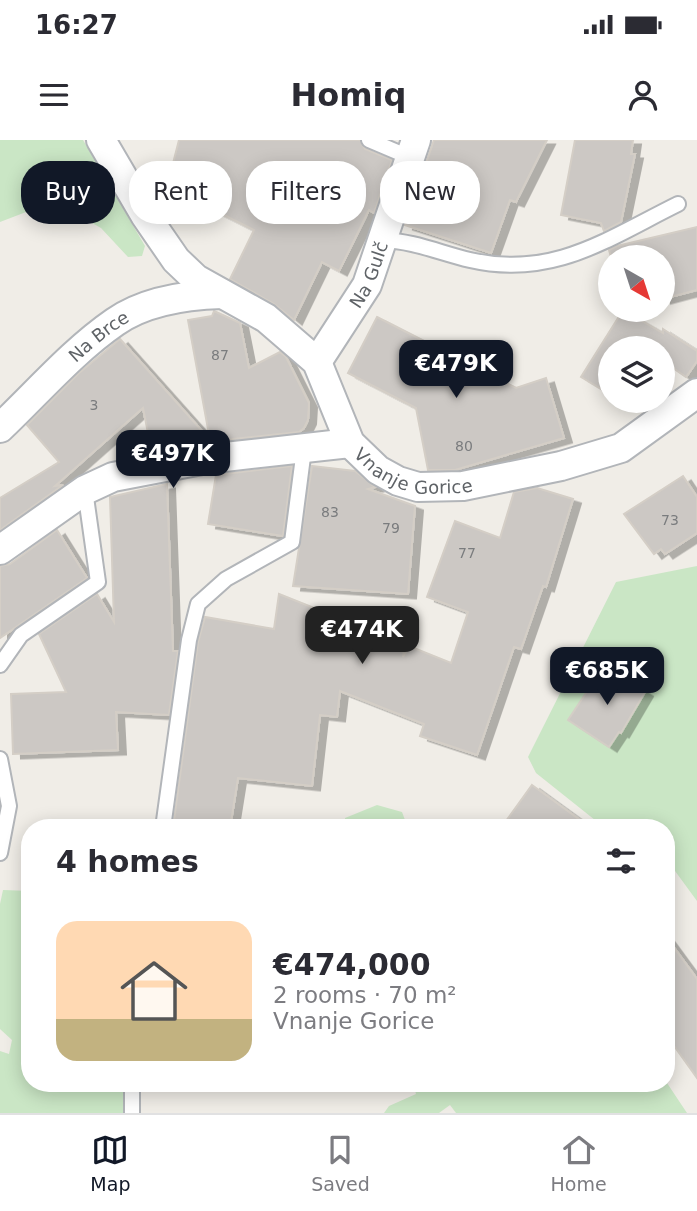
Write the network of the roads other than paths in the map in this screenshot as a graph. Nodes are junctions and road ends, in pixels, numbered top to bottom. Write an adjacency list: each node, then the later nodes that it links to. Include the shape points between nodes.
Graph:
1 (101, 140): 6 (street, Vnanje Gorice, via 176,260)
2 (369, 140): 3 (lane)
3 (413, 148): 5 (street, Na Gulč)
4 (678, 204): 5 (lane, via 571,258 530,266 472,261 408,240)
5 (382, 240): 7 (street, Na Gulč, via 368,285)
6 (222, 294): 7 (street, Vnanje Gorice, via 266,318); 9 (street, Na Brce, via 160,302 116,321)
7 (317, 362): 10 (street, Vnanje Gorice)
8 (697, 393): 10 (street, Vnanje Gorice, via 621,448 463,486 418,487 398,481 378,470)
9 (0, 428)
10 (351, 443): 11 (street)
11 (304, 449): 12 (street, via 193,461 113,477); 16 (lane, via 292,542 226,579 198,604)
12 (85, 490): 13 (street); 14 (lane, via 98,582 21,635)
13 (0, 550)
14 (0, 665)
15 (0, 760): 17 (lane, via 9,807)
16 (164, 819)
17 (0, 853)
18 (132, 1092): 19 (lane)
19 (132, 1113)

